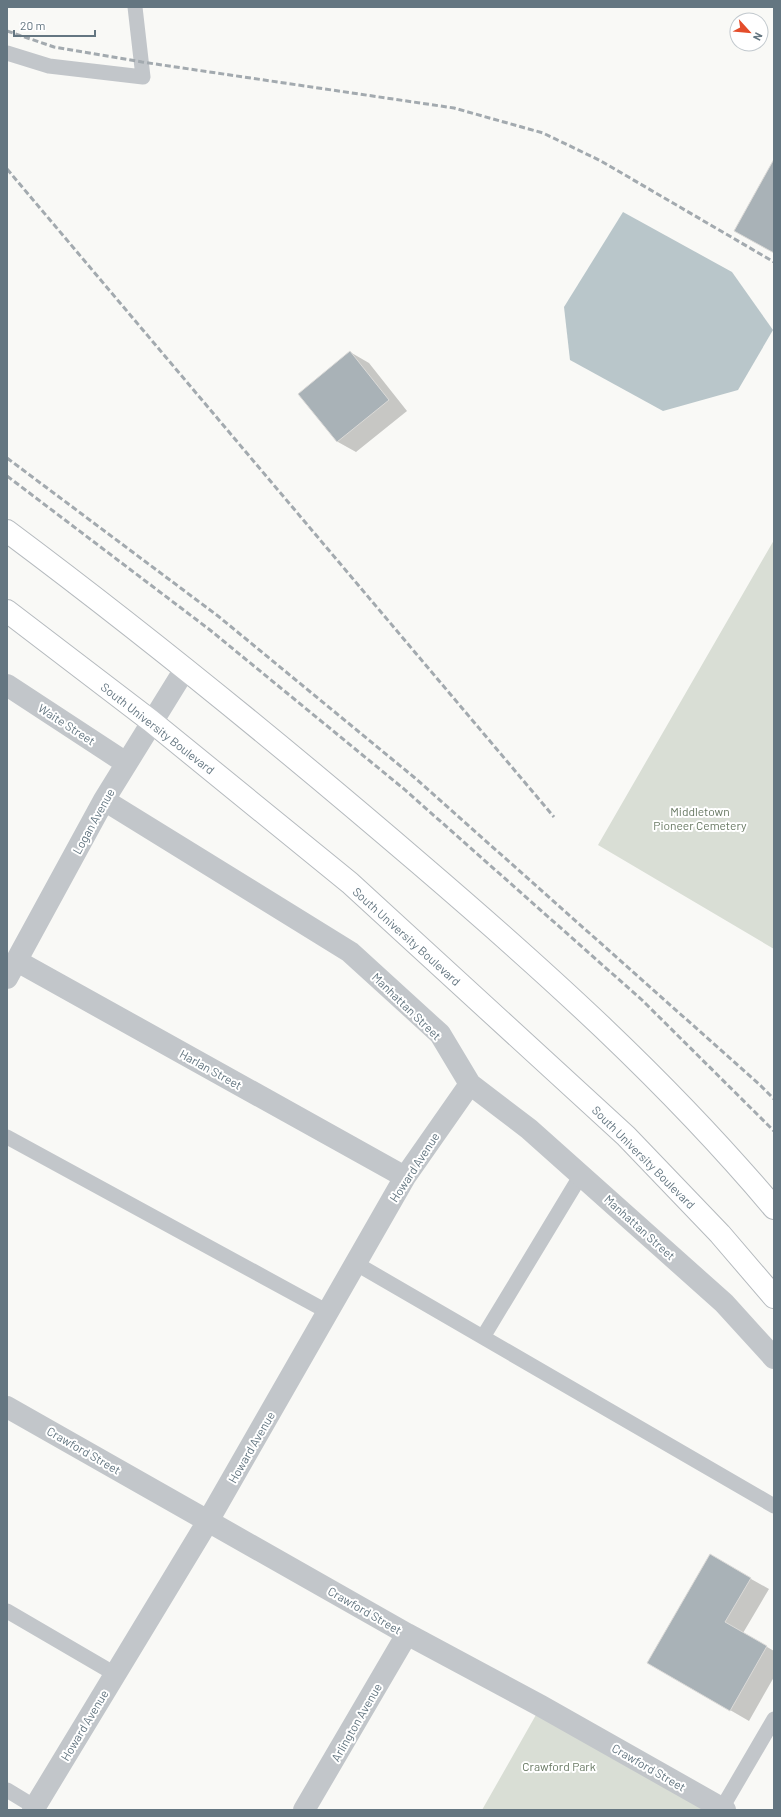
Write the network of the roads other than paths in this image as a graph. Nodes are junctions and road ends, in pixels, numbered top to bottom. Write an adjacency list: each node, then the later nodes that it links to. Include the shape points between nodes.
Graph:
1 (135, 7): 2 (lane, via 143,77 49,66)
2 (7, 52)
3 (7, 531): 5 (main road)
4 (7, 611): 7 (main road, South University Boulevard)
5 (185, 668): 7 (street, Logan Avenue); 13 (main road, via 358,810 515,946 587,1012)
6 (7, 685): 8 (street, Waite Street)
7 (151, 721): 8 (street, Logan Avenue); 19 (main road, South University Boulevard, via 350,883 620,1131 720,1234)
8 (126, 763): 9 (street, Logan Avenue)
9 (104, 800): 10 (street, Logan Avenue); 11 (street, Manhattan Street, via 350,952 440,1034)
10 (12, 969): 15 (street, Harlan Street)
11 (470, 1084): 14 (street, Manhattan Street, via 529,1129); 15 (street, Howard Avenue)
12 (7, 1137): 20 (lane)
13 (736, 1162): 16 (main road); 17 (main road)
14 (581, 1175): 21 (lane); 22 (street, Manhattan Street, via 724,1302)
15 (405, 1177): 18 (street, Howard Avenue)
16 (774, 1186)
17 (774, 1208)
18 (355, 1263): 20 (street, Howard Avenue); 21 (lane)
19 (774, 1297)
20 (328, 1312): 25 (street, Howard Avenue)
21 (483, 1337): 24 (lane)
22 (774, 1358)
23 (7, 1407): 25 (street, Crawford Street)
24 (774, 1506)
25 (208, 1521): 27 (street, Crawford Street); 28 (street, Howard Avenue)
26 (7, 1611): 28 (lane)
27 (407, 1634): 32 (street, Crawford Street, via 542,1706); 33 (street, Arlington Avenue)
28 (115, 1674): 31 (street, Howard Avenue)
29 (774, 1719): 32 (lane)
30 (7, 1790): 31 (lane)
31 (34, 1808)
32 (724, 1809)
33 (304, 1810)

